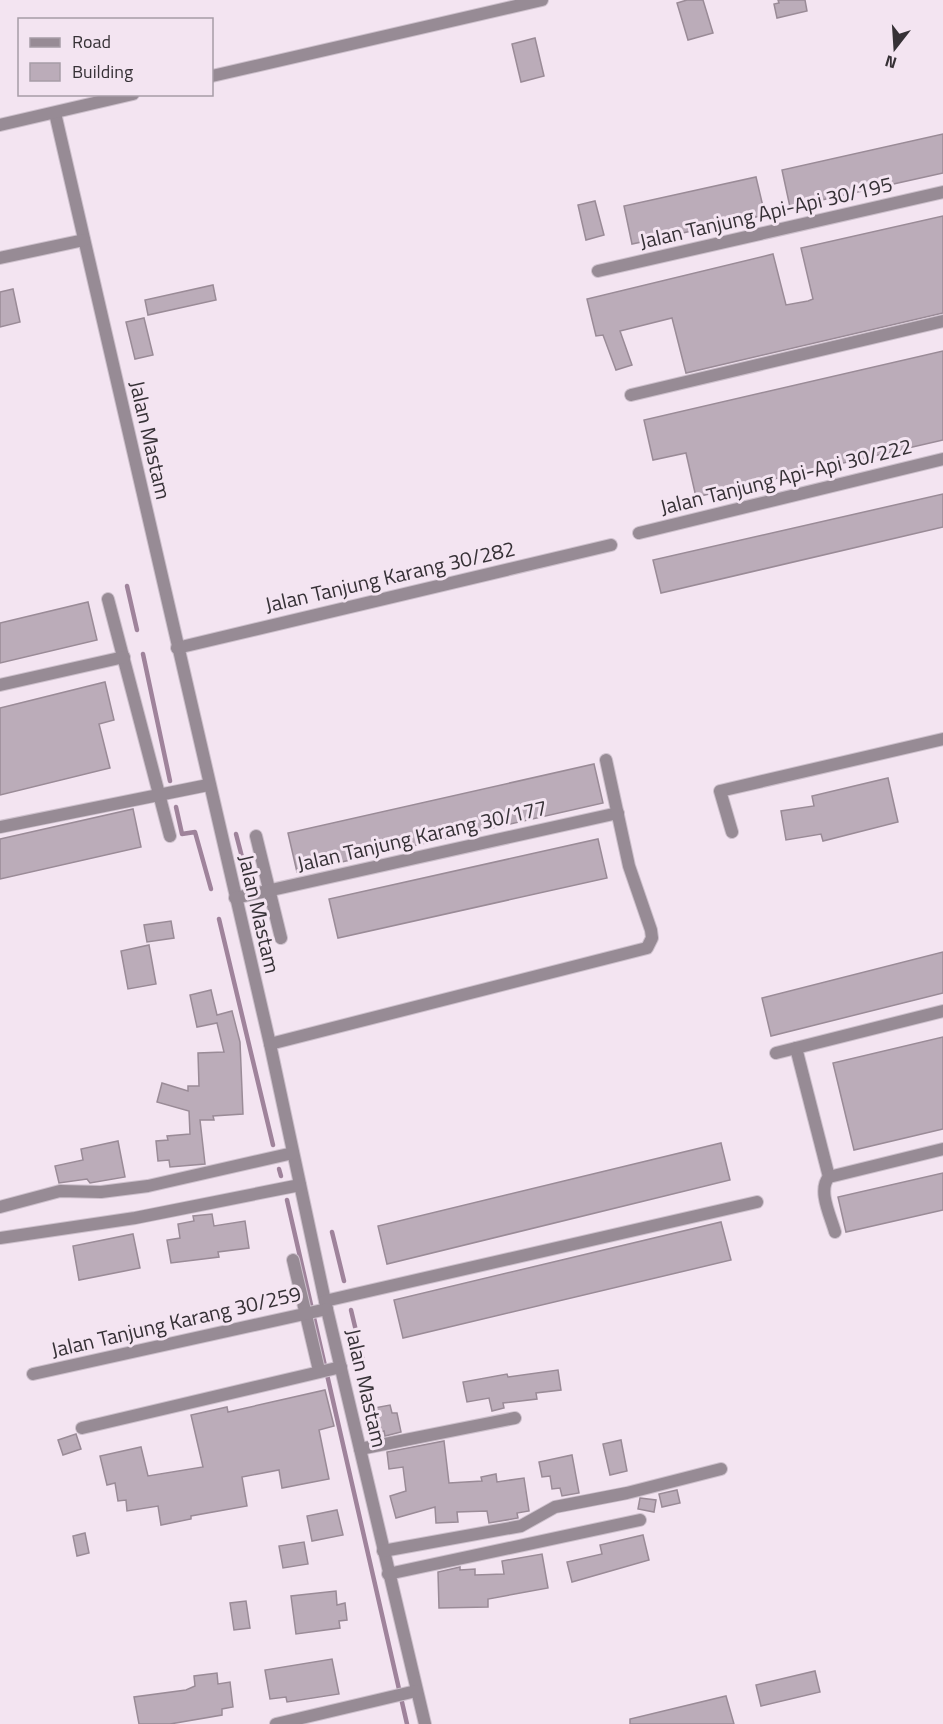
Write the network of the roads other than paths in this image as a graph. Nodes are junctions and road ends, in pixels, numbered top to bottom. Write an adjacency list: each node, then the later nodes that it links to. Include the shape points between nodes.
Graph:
1 (542, 0): 2 (street)
2 (213, 76)
3 (124, 96): 4 (street)
4 (55, 112): 5 (street); 7 (street, Jalan Mastam)
5 (0, 125)
6 (943, 192): 9 (street, Jalan Tanjung Api-Api 30/195)
7 (84, 240): 8 (street); 16 (street, Jalan Mastam)
8 (0, 258)
9 (598, 272)
10 (943, 321): 11 (street)
11 (631, 395)
12 (943, 459): 13 (street, Jalan Tanjung Api-Api 30/222)
13 (639, 533)
14 (611, 545): 16 (street, Jalan Tanjung Karang 30/282)
15 (108, 599): 17 (street)
16 (177, 648): 21 (street, Jalan Mastam)
17 (124, 657): 18 (street); 22 (street)
18 (0, 685)
19 (943, 739): 25 (street, via 720,791)
20 (606, 760): 23 (street)
21 (208, 784): 22 (street); 29 (street, Jalan Mastam)
22 (161, 794): 24 (street); 26 (street)
23 (618, 813): 28 (street, Jalan Tanjung Karang 30/177); 32 (street, via 629,866 651,930 647,948)
24 (0, 827)
25 (732, 832)
26 (170, 836)
27 (256, 836): 28 (street)
28 (269, 891): 29 (street, Jalan Tanjung Karang 30/177); 30 (street)
29 (234, 898): 32 (street, Jalan Mastam)
30 (281, 938)
31 (943, 1011): 33 (street)
32 (270, 1044): 36 (street, Jalan Mastam)
33 (796, 1048): 34 (street); 37 (street)
34 (776, 1053)
35 (943, 1149): 37 (street)
36 (293, 1153): 38 (street, Jalan Mastam); 40 (street, via 148,1186 101,1192 60,1191)
37 (827, 1179): 41 (street, via 826,1201)
38 (300, 1185): 42 (street, via 135,1218); 44 (street, Jalan Mastam)
39 (757, 1202): 44 (street, Jalan Tanjung Karang 30/259)
40 (0, 1207)
41 (835, 1232)
42 (0, 1239)
43 (293, 1260): 45 (street)
44 (326, 1305): 45 (street, Jalan Tanjung Karang 30/259); 46 (street, Jalan Mastam)
45 (305, 1313): 47 (street); 48 (street, Jalan Tanjung Karang 30/259)
46 (339, 1368): 47 (street); 51 (street, Jalan Mastam)
47 (316, 1370): 50 (street)
48 (33, 1374)
49 (515, 1418): 51 (street)
50 (82, 1428)
51 (360, 1449): 54 (street, Jalan Mastam)
52 (721, 1470): 54 (street, via 555,1508 520,1526)
53 (640, 1520): 55 (street)
54 (383, 1551): 55 (street, Jalan Mastam)
55 (388, 1574): 56 (street, Jalan Mastam)
56 (412, 1691): 57 (street); 58 (street, Jalan Mastam)
57 (276, 1724)
58 (425, 1724)

